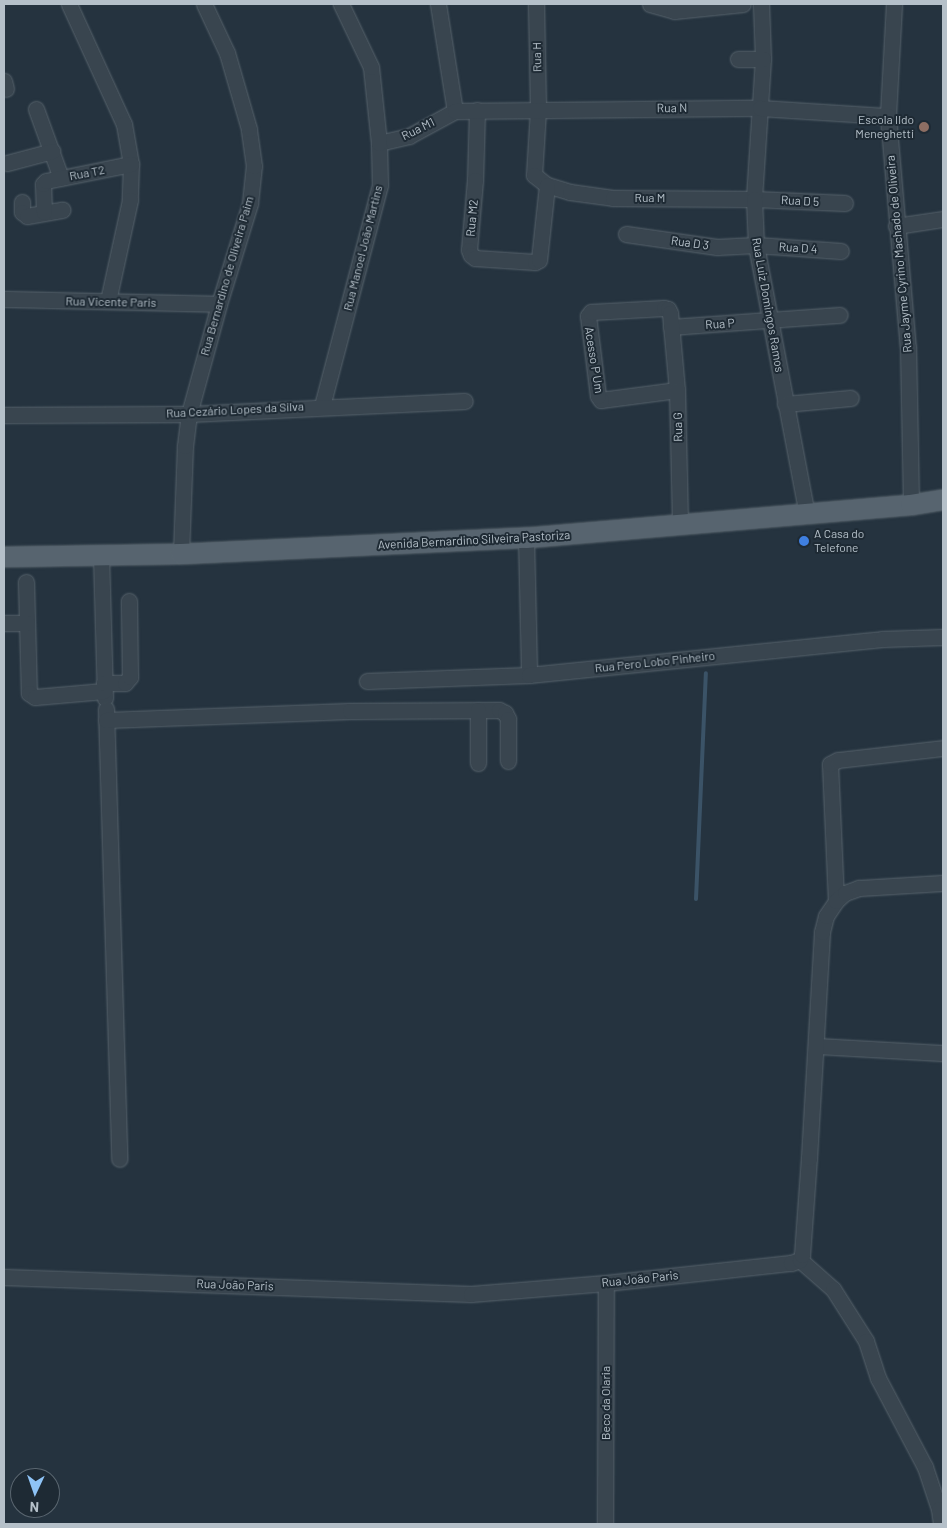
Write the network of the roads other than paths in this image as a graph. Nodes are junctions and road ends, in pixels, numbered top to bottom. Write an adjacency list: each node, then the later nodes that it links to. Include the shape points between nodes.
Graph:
1 (69, 4): 22 (street, via 124,124)
2 (204, 4): 37 (street, Rua Bernardino de Oliveira Paim, via 227,52 249,129 254,166 250,204)
3 (341, 4): 19 (street, Rua Manoel João Martins, via 371,67)
4 (438, 4): 17 (street)
5 (536, 4): 16 (street, Rua H)
6 (650, 4): 10 (street)
7 (743, 4): 10 (street)
8 (762, 4): 12 (street, Rua Luiz Domingos Ramos)
9 (894, 4): 18 (street, Rua Jayme Cyrino Machado de Oliveira)
10 (674, 7)
11 (738, 59): 12 (street)
12 (763, 59): 14 (street, Rua Luiz Domingos Ramos)
13 (36, 108): 20 (street)
14 (760, 108): 16 (street, Rua N); 18 (street, Rua N); 25 (street, Rua Luiz Domingos Ramos)
15 (477, 110): 16 (street, Rua N); 17 (street, Rua N); 24 (street, Rua M2, via 471,255 475,258 539,260)
16 (538, 110): 24 (street, via 534,175)
17 (455, 111): 19 (street, Rua M1, via 409,136)
18 (888, 116): 31 (street, Rua Jayme Cyrino Machado de Oliveira)
19 (379, 143): 45 (street, Rua Manoel João Martins, via 380,185)
20 (52, 151): 21 (street); 23 (street)
21 (7, 163)
22 (131, 164): 23 (street, Rua T2); 36 (street, via 130,200)
23 (61, 178): 29 (street, Rua T2, via 43,184)
24 (547, 185): 25 (street, Rua M, via 613,198)
25 (754, 199): 27 (street, Rua D 5); 33 (street, Rua Luiz Domingos Ramos)
26 (22, 202): 29 (street, via 24,215)
27 (845, 203)
28 (62, 210): 29 (street)
29 (44, 212)
30 (943, 219): 31 (street)
31 (896, 226): 49 (street, Rua Jayme Cyrino Machado de Oliveira, via 908,347)
32 (626, 234): 33 (street, Rua D 3, via 717,247)
33 (756, 245): 34 (street, Rua D 4); 39 (street, Rua Luiz Domingos Ramos)
34 (841, 251)
35 (4, 299): 36 (street, Rua Vicente Paris)
36 (108, 301): 37 (street, Rua Vicente Paris)
37 (219, 304): 46 (street, Rua Bernardino de Oliveira Paim)
38 (840, 314): 39 (street, Rua P)
39 (768, 320): 40 (street, Rua P); 44 (street, Rua Luiz Domingos Ramos)
40 (671, 327): 41 (street, Rua G); 41 (street, Acesso P Um, via 670,313 664,308 591,312 588,316 601,400)
41 (677, 390): 51 (street, Rua G)
42 (851, 398): 44 (street)
43 (465, 401): 45 (street, Rua Cezário Lopes da Silva)
44 (785, 404): 50 (street, Rua Luiz Domingos Ramos)
45 (322, 406): 46 (street, Rua Cezário Lopes da Silva)
46 (189, 414): 47 (street, Rua Cezário Lopes da Silva); 53 (street, Rua Bernardino de Oliveira Paim)
47 (4, 415)
48 (943, 500): 49 (main road, Avenida Bernardino Silveira Pastoriza)
49 (911, 505): 50 (main road, Avenida Bernardino Silveira Pastoriza)
50 (807, 515): 51 (main road, Avenida Bernardino Silveira Pastoriza)
51 (680, 526): 52 (main road, Avenida Bernardino Silveira Pastoriza)
52 (526, 538): 53 (main road, Avenida Bernardino Silveira Pastoriza); 61 (street)
53 (181, 554): 54 (main road, Avenida Bernardino Silveira Pastoriza)
54 (101, 555): 55 (main road, Avenida Bernardino Silveira Pastoriza); 63 (street)
55 (4, 557)
56 (26, 582): 59 (street)
57 (129, 600): 63 (street, via 130,677)
58 (4, 623): 59 (street)
59 (27, 623): 63 (street, via 31,696)
60 (943, 638): 61 (street, Rua Pero Lobo Pinheiro, via 882,639)
61 (529, 675): 62 (street, Rua Pero Lobo Pinheiro)
62 (367, 681)
63 (105, 700): 64 (street, via 341,712); 72 (street)
64 (478, 710): 66 (street, via 505,713 508,719); 67 (street)
65 (943, 748): 69 (street, via 838,760 830,764)
66 (508, 760)
67 (478, 763)
68 (943, 883): 69 (street, via 859,888 845,893)
69 (836, 901): 70 (street, via 826,916 822,932)
70 (816, 1046): 71 (street); 73 (street)
71 (943, 1053)
72 (119, 1159)
73 (800, 1260): 75 (street, Rua João Paris); 77 (street, via 833,1289 866,1341 878,1378 925,1467)
74 (4, 1277): 75 (street, Rua João Paris, via 471,1294)
75 (606, 1283): 76 (street, Beco da Olaria)
76 (605, 1524)
77 (941, 1524)

